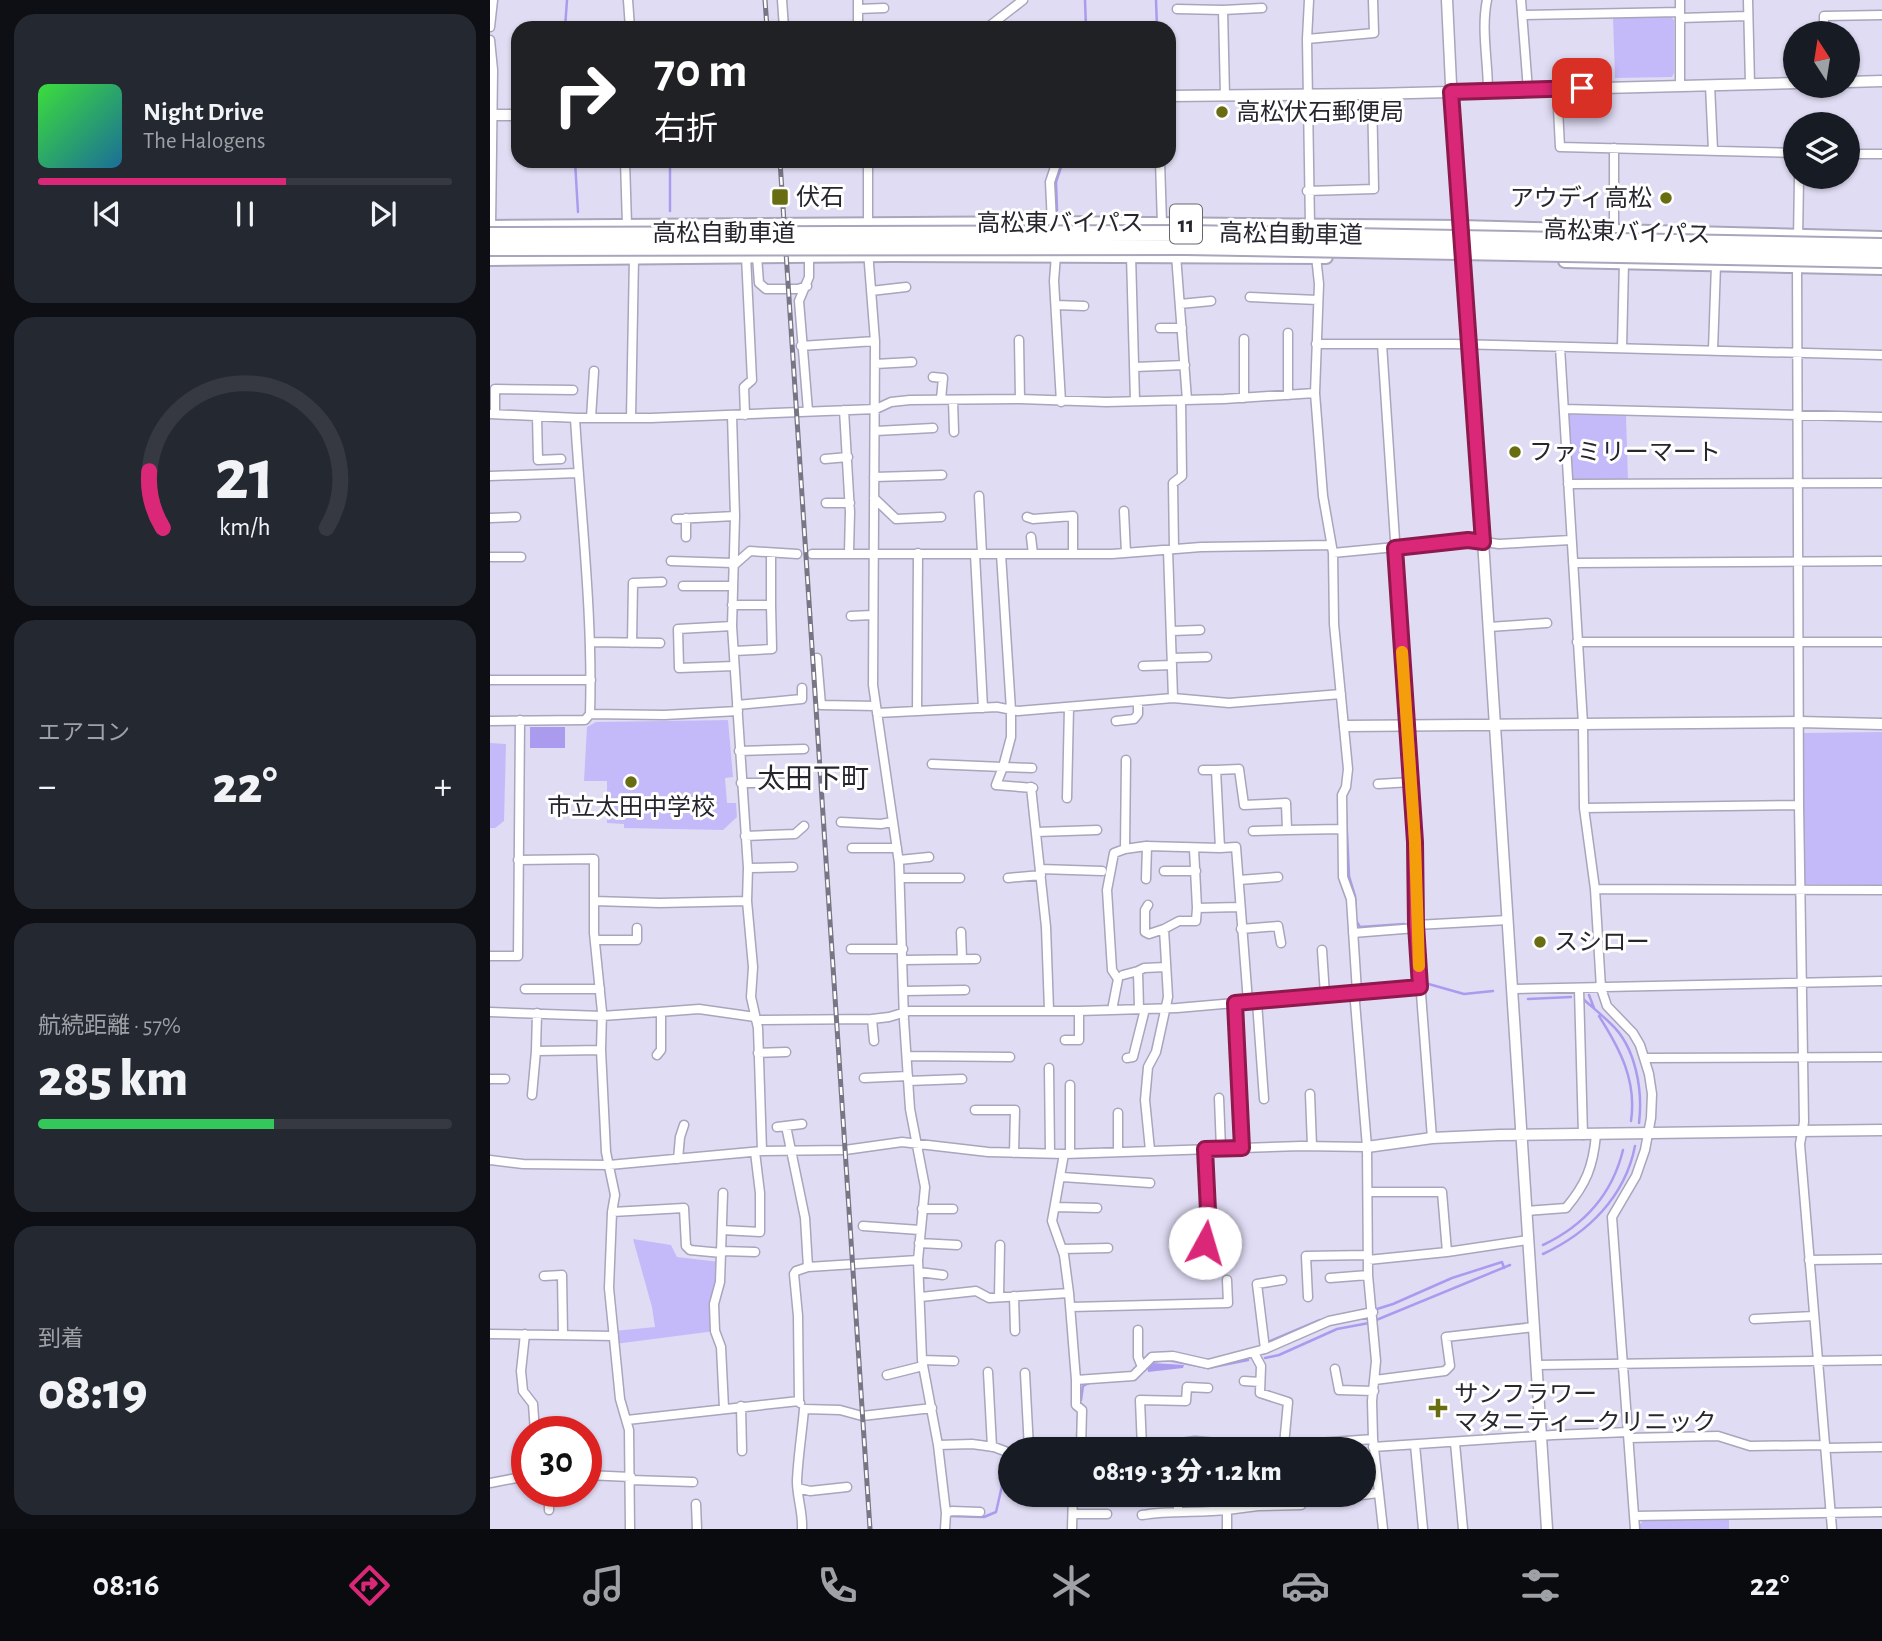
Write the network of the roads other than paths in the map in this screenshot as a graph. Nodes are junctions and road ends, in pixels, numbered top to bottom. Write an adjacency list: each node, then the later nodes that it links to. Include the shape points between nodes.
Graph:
1 (493, 0): 25 (street)
2 (628, 0): 21 (street)
3 (782, 0): 22 (street)
4 (1023, 0): 23 (street)
5 (1309, 0): 26 (street)
6 (1373, 0): 26 (street, via 1374,33)
7 (1447, 0): 37 (street)
8 (1488, 0): 36 (street, via 1484,17)
9 (1521, 0): 17 (street)
10 (1679, 0): 18 (street)
11 (1748, 0): 20 (street)
12 (858, 4): 13 (street)
13 (884, 8)
14 (1262, 8): 16 (street)
15 (1177, 9): 16 (street)
16 (1223, 9): 41 (street)
17 (1523, 15): 18 (street); 35 (street)
18 (1680, 15): 20 (street); 33 (street)
19 (1882, 15): 24 (street, via 1824,16)
20 (1748, 16): 31 (street)
21 (630, 21)
22 (784, 21)
23 (996, 21)
24 (1824, 21)
25 (490, 27)
26 (1307, 39): 39 (street)
27 (490, 40): 43 (street)
28 (1882, 81): 29 (street)
29 (1860, 82)
30 (1783, 83): 31 (street)
31 (1750, 84): 32 (street)
32 (1710, 85): 33 (street); 45 (street)
33 (1679, 86): 34 (street)
34 (1557, 89): 35 (street); 44 (street, via 1560,147)
35 (1528, 90): 36 (street)
36 (1488, 91): 37 (street)
37 (1451, 92): 38 (street); 61 (street)
38 (1372, 94): 39 (street); 55 (street, via 1374,190)
39 (1307, 95): 41 (street); 55 (street)
40 (1176, 96): 41 (street)
41 (1225, 96)
42 (511, 114): 43 (street)
43 (491, 115): 47 (street)
44 (1614, 148): 45 (street); 63 (street)
45 (1713, 150): 46 (street)
46 (1783, 153)
47 (490, 154): 62 (street)
48 (1860, 154): 49 (street)
49 (1882, 154)
50 (625, 168): 59 (street)
51 (867, 168): 56 (street)
52 (1055, 168): 57 (street, via 1050,182)
53 (1160, 168): 58 (street)
54 (1799, 189): 64 (street)
55 (1307, 191): 60 (street)
56 (868, 223): 57 (highway, 高松東バイパス / 11); 59 (highway, 高松東バイパス / 11); 70 (street)
57 (1052, 223): 58 (highway, 高松東バイパス / 11)
58 (1162, 224): 60 (highway, 高松東バイパス / 11)
59 (628, 225): 62 (highway, 高松東バイパス / 11)
60 (1310, 226): 61 (highway, 高松東バイパス / 11)
61 (1461, 227): 63 (highway, 高松東バイパス / 11); 77 (street)
62 (490, 229): 66 (highway, 高松自動車道, bridge, via 1186,233)
63 (1614, 231): 64 (highway, 高松東バイパス / 11)
64 (1798, 237): 65 (highway, 高松東バイパス / 11); 81 (street)
65 (1882, 238)
66 (1882, 246)
67 (490, 248): 78 (highway, 高松自動車道, bridge, via 1186,247)
68 (1056, 254): 70 (highway, 高松東バイパス / 11); 71 (highway, 高松東バイパス / 11); 90 (street)
69 (809, 255): 70 (highway, 高松東バイパス / 11); 72 (highway, 高松東バイパス / 11); 83 (street)
70 (868, 255): 85 (street)
71 (1131, 255): 73 (highway, 高松東バイパス / 11); 110 (street)
72 (752, 256): 75 (highway, 高松東バイパス / 11); 83 (street, via 759,284 766,289); 129 (street, via 752,380 744,387)
73 (1177, 256): 74 (highway, 高松東バイパス / 11); 89 (street)
74 (1316, 256): 77 (highway, 高松東バイパス / 11); 87 (street)
75 (634, 257): 76 (highway, 高松東バイパス / 11); 135 (street)
76 (490, 259)
77 (1463, 259): 79 (highway, 高松東バイパス / 11); 100 (street)
78 (1882, 260)
79 (1624, 262): 80 (highway, 高松東バイパス / 11); 103 (street)
80 (1716, 265): 81 (highway, 高松東バイパス / 11); 104 (street)
81 (1797, 267): 82 (highway, 高松東バイパス / 11); 105 (street)
82 (1882, 268)
83 (807, 286): 101 (street, via 799,301)
84 (906, 287): 85 (street)
85 (871, 291): 97 (street)
86 (1250, 297): 87 (street)
87 (1318, 300): 98 (street)
88 (1211, 301): 89 (street)
89 (1180, 304): 93 (street)
90 (1056, 305): 91 (street); 121 (street)
91 (1084, 306)
92 (1160, 328): 93 (street)
93 (1182, 328): 109 (street)
94 (1288, 333): 115 (street)
95 (1244, 339): 116 (street)
96 (1018, 340): 117 (street)
97 (875, 341): 101 (street); 108 (street)
98 (1315, 344): 99 (street); 114 (street)
99 (1382, 344): 100 (street); 165 (street)
100 (1468, 345): 102 (street); 164 (street)
101 (801, 346): 126 (street)
102 (1560, 347): 103 (street); 124 (street)
103 (1622, 348): 104 (street)
104 (1713, 350): 105 (street)
105 (1796, 353): 106 (street); 130 (street)
106 (1882, 355)
107 (912, 362): 108 (street)
108 (876, 364): 123 (street)
109 (1185, 365): 110 (street); 120 (street)
110 (1135, 367): 122 (street)
111 (594, 371): 134 (street)
112 (933, 377): 118 (street, via 943,378)
113 (573, 390): 127 (street, via 495,389)
114 (1315, 393): 115 (street); 166 (street)
115 (1288, 395): 116 (street)
116 (1244, 398): 120 (street)
117 (1020, 399): 119 (street); 121 (street)
118 (941, 400): 119 (street); 123 (street, via 891,402)
119 (953, 400): 138 (street)
120 (1184, 400): 122 (street); 167 (street, via 1182,476 1173,483)
121 (1061, 401): 122 (street)
122 (1135, 401)
123 (876, 409): 125 (street); 136 (street)
124 (1564, 409): 130 (street); 148 (street)
125 (844, 410): 126 (street); 139 (street)
126 (808, 411): 129 (street)
127 (493, 414): 131 (street)
128 (732, 415): 129 (street); 135 (street); 154 (street)
129 (745, 415)
130 (1797, 415): 132 (street); 146 (street)
131 (537, 416): 133 (street); 140 (street, via 538,460)
132 (1882, 417)
133 (575, 418): 134 (street); 142 (street)
134 (591, 418): 135 (street)
135 (631, 418)
136 (876, 431): 137 (street); 145 (street)
137 (928, 431)
138 (954, 432)
139 (848, 457): 141 (street); 152 (street)
140 (561, 459)
141 (825, 459)
142 (578, 473): 144 (street); 199 (street)
143 (942, 475): 145 (street)
144 (490, 476)
145 (874, 477): 150 (street)
146 (1798, 482): 147 (street); 148 (street); 181 (street)
147 (1882, 483)
148 (1567, 484): 163 (street)
149 (979, 496): 175 (street)
150 (874, 498): 156 (street, via 896,519); 171 (street)
151 (826, 503): 152 (street)
152 (850, 503): 168 (street)
153 (1124, 511): 169 (street)
154 (735, 516): 160 (street); 185 (street)
155 (516, 517): 158 (street)
156 (941, 517)
157 (1027, 517): 178 (street, via 1073,516)
158 (490, 518)
159 (676, 519): 160 (street)
160 (686, 519): 161 (street)
161 (686, 537)
162 (1031, 537): 177 (street)
163 (1571, 540): 164 (street); 184 (street)
164 (1483, 542): 165 (street); 195 (street)
165 (1395, 548): 166 (street); 231 (street)
166 (1332, 549): 167 (street); 213 (street)
167 (1171, 550): 169 (street); 197 (street)
168 (849, 552): 171 (street); 174 (street)
169 (1126, 552): 178 (street)
170 (771, 553): 173 (street); 185 (street, via 750,551); 190 (street)
171 (873, 553): 172 (street); 191 (street)
172 (918, 553): 175 (street); 221 (street)
173 (797, 554)
174 (811, 554)
175 (978, 554): 176 (street); 218 (street)
176 (1001, 554): 177 (street); 220 (street)
177 (1033, 554): 178 (street)
178 (1073, 554)
179 (490, 557): 180 (street)
180 (521, 557)
181 (1798, 560): 183 (street); 184 (street); 198 (street)
182 (671, 561): 185 (street)
183 (1882, 561)
184 (1573, 563): 200 (street)
185 (733, 565): 188 (street)
186 (662, 582): 202 (street, via 633,583)
187 (683, 586): 188 (street)
188 (732, 586): 189 (street)
189 (732, 605): 190 (street); 194 (street)
190 (771, 605): 204 (street, via 772,649)
191 (872, 615): 192 (street); 219 (street)
192 (851, 616)
193 (1548, 623): 195 (street)
194 (732, 626): 204 (street); 208 (street, via 678,629 679,667)
195 (1489, 627): 227 (street)
196 (1200, 630): 197 (street)
197 (1171, 631): 207 (street)
198 (1799, 640): 200 (street); 201 (street); 226 (street)
199 (590, 642): 202 (street); 210 (street)
200 (1577, 642): 228 (street)
201 (1882, 642)
202 (632, 643): 203 (street)
203 (660, 643)
204 (734, 651): 208 (street)
205 (1207, 657): 207 (street)
206 (817, 658): 219 (street, via 821,705)
207 (1172, 661): 209 (street); 214 (street)
208 (734, 666): 217 (street)
209 (1143, 666)
210 (591, 680): 211 (street); 222 (street)
211 (490, 681)
212 (802, 688): 217 (street, via 802,699)
213 (1341, 694): 214 (street, via 1229,703); 230 (street)
214 (1173, 698): 215 (street)
215 (1138, 701): 216 (street); 225 (street, via 1133,719)
216 (1069, 707): 220 (street); 244 (street)
217 (737, 708): 222 (street, via 664,715); 233 (street)
218 (983, 708): 220 (street); 221 (street)
219 (876, 710): 221 (street); 248 (street)
220 (1011, 710): 236 (street, via 1011,737)
221 (917, 711)
222 (590, 714): 223 (street, via 585,720)
223 (520, 720): 224 (street); 263 (street)
224 (490, 721)
225 (1116, 721)
226 (1799, 722): 228 (street); 229 (street); 245 (street)
227 (1495, 724): 228 (street); 231 (street); 285 (street)
228 (1583, 724): 246 (street)
229 (1882, 724)
230 (1345, 726): 231 (street); 250 (street, via 1348,769)
231 (1407, 726): 240 (street)
232 (804, 749): 233 (street)
233 (739, 751): 241 (street)
234 (1126, 760): 260 (street)
235 (932, 764): 236 (street)
236 (1003, 767): 237 (street); 254 (street, via 996,785 1032,787)
237 (1032, 768)
238 (1203, 770): 239 (street)
239 (1216, 770): 252 (street, via 1239,769 1244,805 1286,803); 259 (street)
240 (1411, 782): 243 (street); 286 (street)
241 (741, 783): 242 (street); 255 (street)
242 (800, 783)
243 (1378, 784)
244 (1067, 798)
245 (1798, 805): 246 (street); 279 (street)
246 (1584, 808): 277 (street)
247 (841, 822): 248 (street)
248 (892, 822): 258 (street)
249 (804, 826): 255 (street, via 795,834)
250 (1342, 829): 252 (street); 291 (street, via 1343,877 1351,899)
251 (1097, 830): 254 (street)
252 (1287, 830): 253 (street)
253 (1253, 831)
254 (1036, 832): 270 (street)
255 (745, 836): 266 (street)
256 (1147, 846): 260 (street); 261 (street); 275 (street)
257 (852, 848): 258 (street)
258 (897, 848): 264 (street)
259 (1220, 848): 261 (street); 276 (street, via 1236,847)
260 (1125, 849): 321 (street, via 1114,853 1107,890 1112,970 1118,979)
261 (1194, 849): 269 (street)
262 (929, 857): 264 (street)
263 (519, 860): 280 (street, via 594,859); 297 (street, via 518,956)
264 (899, 860): 272 (street)
265 (793, 867): 266 (street)
266 (748, 868): 281 (street)
267 (1102, 871): 270 (street)
268 (1164, 871): 269 (street)
269 (1196, 871): 284 (street)
270 (1041, 872): 274 (street); 320 (street)
271 (1278, 877): 276 (street)
272 (900, 878): 273 (street); 295 (street)
273 (960, 878)
274 (1008, 878)
275 (1146, 880)
276 (1239, 880): 283 (street)
277 (1595, 889): 279 (street); 307 (street)
278 (1882, 890): 279 (street)
279 (1799, 891): 305 (street)
280 (594, 901): 281 (street); 292 (street)
281 (747, 901): 328 (street)
282 (1148, 905): 288 (street, via 1145,932)
283 (1239, 907): 284 (street); 289 (street)
284 (1197, 908): 288 (street, via 1196,921 1179,921)
285 (1508, 920): 286 (street); 310 (street)
286 (1416, 927): 291 (street); 306 (street)
287 (637, 928): 292 (street, via 637,940)
288 (1164, 929): 301 (street)
289 (1241, 929): 293 (street, via 1278,926); 316 (street)
290 (961, 932): 298 (street)
291 (1353, 933): 314 (street)
292 (595, 940): 309 (street)
293 (1281, 943)
294 (851, 949): 295 (street)
295 (903, 949): 300 (street)
296 (1322, 950): 315 (street)
297 (490, 956)
298 (962, 959): 299 (street); 300 (street)
299 (976, 959)
300 (904, 960): 313 (street)
301 (1166, 967): 302 (street); 318 (street)
302 (1138, 971): 303 (street); 319 (street)
303 (1123, 975)
304 (1882, 981): 305 (street)
305 (1801, 984): 307 (street); 342 (street)
306 (1420, 987): 314 (street); 364 (street)
307 (1601, 988): 311 (street); 341 (street, via 1607,1006 1633,1033)
308 (524, 989): 309 (street)
309 (600, 989): 327 (street)
310 (1513, 989): 311 (street); 360 (street)
311 (1579, 989): 361 (street)
312 (965, 990): 313 (street)
313 (904, 991): 326 (street)
314 (1357, 992): 315 (street); 367 (street)
315 (1325, 995): 316 (street)
316 (1253, 1002): 317 (street); 353 (street)
317 (1235, 1003): 318 (street); 368 (street)
318 (1165, 1008): 319 (street); 371 (street, via 1156,1052 1148,1067 1145,1100)
319 (1142, 1009): 321 (street); 340 (street, via 1133,1057)
320 (1049, 1010): 322 (street); 326 (street)
321 (1112, 1010): 322 (street)
322 (1079, 1011): 331 (street, via 1079,1040)
323 (490, 1012): 325 (street)
324 (659, 1012): 327 (street); 328 (street, via 699,1009); 336 (street, via 661,1050)
325 (537, 1013): 327 (street); 333 (street)
326 (904, 1014): 329 (street); 337 (street)
327 (601, 1016): 332 (street)
328 (756, 1019): 329 (street); 335 (street)
329 (872, 1019): 330 (street)
330 (874, 1041)
331 (1065, 1041)
332 (601, 1050): 333 (street); 380 (street)
333 (536, 1051): 351 (street)
334 (786, 1052): 335 (street)
335 (758, 1054): 374 (street)
336 (657, 1055)
337 (907, 1056): 338 (street); 347 (street)
338 (1010, 1057)
339 (1882, 1057): 342 (street)
340 (1127, 1058)
341 (1645, 1058): 342 (street); 363 (street, via 1651,1094)
342 (1803, 1058): 359 (street)
343 (1049, 1068): 376 (street)
344 (864, 1078): 347 (street)
345 (490, 1079): 346 (street)
346 (505, 1079)
347 (908, 1079): 348 (street); 365 (street)
348 (962, 1079)
349 (1070, 1085): 377 (street)
350 (1310, 1094): 366 (street)
351 (532, 1095)
352 (1219, 1098): 370 (street)
353 (1264, 1099)
354 (975, 1110): 375 (street, via 1015,1110)
355 (1118, 1113): 373 (street)
356 (802, 1124): 372 (street, via 781,1127)
357 (684, 1125): 378 (street)
358 (1882, 1130): 359 (street)
359 (1802, 1132): 363 (street); 407 (street)
360 (1521, 1135): 361 (street); 364 (street); 389 (street)
361 (1583, 1135): 362 (street)
362 (1596, 1135): 363 (street); 389 (street, via 1588,1176 1566,1208)
363 (1647, 1135): 438 (street, via 1636,1176 1612,1217)
364 (1432, 1138): 367 (street)
365 (917, 1143): 372 (street); 375 (street); 387 (street, via 925,1187)
366 (1312, 1146): 367 (street); 368 (street)
367 (1367, 1146): 383 (street)
368 (1242, 1148): 370 (street)
369 (1205, 1149): 370 (street); 371 (street); 404 (street)
370 (1221, 1149)
371 (1150, 1150): 373 (street)
372 (791, 1151): 374 (street); 408 (street, via 806,1218)
373 (1118, 1151): 377 (street)
374 (759, 1152): 378 (street); 392 (street, via 760,1232)
375 (1014, 1153): 376 (street)
376 (1050, 1153): 377 (street)
377 (1067, 1154): 381 (street)
378 (678, 1159): 380 (street)
379 (490, 1160): 380 (street)
380 (609, 1165): 390 (street, via 615,1195)
381 (1062, 1177): 382 (street); 385 (street)
382 (1150, 1183)
383 (1369, 1192): 402 (street, via 1442,1192); 403 (street)
384 (723, 1193): 392 (street)
385 (1055, 1207): 386 (street); 399 (street, via 1052,1221)
386 (1097, 1208)
387 (922, 1209): 388 (street); 393 (street)
388 (953, 1209)
389 (1527, 1211): 394 (street)
390 (612, 1212): 400 (street, via 684,1208 685,1246); 431 (street, via 609,1272)
391 (863, 1226): 393 (street)
392 (722, 1230): 400 (street)
393 (919, 1230): 395 (street)
394 (1528, 1240): 402 (street); 425 (street)
395 (919, 1243): 396 (street); 406 (street)
396 (957, 1245)
397 (1000, 1245): 419 (street)
398 (1108, 1248): 399 (street)
399 (1062, 1249): 416 (street)
400 (722, 1252): 401 (street); 453 (street, via 714,1304)
401 (755, 1252)
402 (1447, 1252): 403 (street)
403 (1368, 1257): 411 (street); 420 (street, via 1306,1256)
404 (1205, 1258)
405 (1882, 1259): 407 (street)
406 (918, 1260): 408 (street); 409 (street)
407 (1810, 1260): 422 (street)
408 (808, 1268): 451 (street, via 794,1274)
409 (919, 1272): 410 (street); 418 (street)
410 (943, 1275)
411 (1368, 1275): 413 (street); 423 (street)
412 (544, 1276): 430 (street, via 562,1275)
413 (1330, 1278)
414 (1227, 1280): 421 (street, via 1228,1303)
415 (1282, 1280): 432 (street, via 1257,1284)
416 (1069, 1293): 417 (street); 421 (street)
417 (1014, 1296): 419 (street); 427 (street)
418 (921, 1297): 419 (street, via 976,1291); 437 (street)
419 (999, 1297)
420 (1308, 1297)
421 (1071, 1307): 445 (street)
422 (1814, 1316): 424 (street); 436 (street)
423 (1373, 1318): 432 (street, via 1329,1321); 446 (street)
424 (1754, 1319)
425 (1534, 1327): 439 (street); 446 (street, via 1446,1337 1450,1366 1445,1371)
426 (1138, 1330): 440 (street)
427 (1015, 1331)
428 (490, 1334): 429 (street)
429 (524, 1334): 430 (street); 455 (street, via 523,1391 533,1404)
430 (563, 1335): 431 (street)
431 (614, 1336): 456 (street, via 620,1399)
432 (1265, 1349): 433 (street)
433 (1254, 1353): 440 (street, via 1208,1364 1173,1356 1152,1357); 448 (street, via 1261,1366)
434 (1882, 1360): 436 (street)
435 (954, 1361): 437 (street)
436 (1818, 1362): 438 (street); 468 (street)
437 (922, 1363): 444 (street); 454 (street)
438 (1622, 1364): 439 (street); 457 (street)
439 (1536, 1365): 458 (street)
440 (1142, 1367): 445 (street, via 1133,1376)
441 (1335, 1369): 450 (street, via 1339,1390)
442 (988, 1372): 469 (street)
443 (1025, 1373): 459 (street)
444 (887, 1375)
445 (1076, 1380): 460 (street)
446 (1375, 1380): 450 (street)
447 (1244, 1381): 448 (street)
448 (1260, 1382): 462 (street, via 1260,1393 1288,1402)
449 (1209, 1388): 461 (street, via 1187,1387 1186,1401 1140,1401)
450 (1374, 1391): 463 (street)
451 (801, 1405): 452 (street); 454 (street, via 862,1416); 479 (street)
452 (741, 1406): 453 (street); 472 (street)
453 (724, 1408): 456 (street)
454 (932, 1408): 466 (street)
455 (534, 1416)
456 (627, 1420): 476 (street)
457 (1629, 1435): 458 (street); 468 (street, via 1718,1436 1750,1446); 496 (street)
458 (1541, 1436): 465 (street); 506 (street)
459 (1028, 1437)
460 (1082, 1437)
461 (1140, 1437)
462 (1285, 1437)
463 (1373, 1437)
464 (1376, 1443): 467 (street)
465 (1455, 1443): 467 (street); 505 (street)
466 (938, 1445): 469 (street); 490 (street)
467 (1415, 1445): 504 (street)
468 (1825, 1446): 470 (street); 491 (street)
469 (992, 1447): 471 (street)
470 (1882, 1447)
471 (998, 1449)
472 (742, 1451)
473 (1376, 1475): 481 (street)
474 (602, 1476): 476 (street)
475 (511, 1479): 478 (street)
476 (631, 1479): 477 (street); 497 (street)
477 (693, 1482)
478 (490, 1483)
479 (798, 1488): 480 (street); 499 (street)
480 (847, 1488)
481 (1378, 1493): 503 (street)
482 (696, 1504): 498 (street)
483 (1073, 1507): 493 (street)
484 (1178, 1507): 488 (street)
485 (1227, 1507): 487 (street)
486 (1250, 1507): 487 (street)
487 (1227, 1510): 488 (street); 502 (street)
488 (1178, 1511): 495 (street)
489 (980, 1512): 490 (street)
490 (946, 1513): 500 (street)
491 (1830, 1513): 492 (street); 496 (street); 508 (street)
492 (1882, 1513)
493 (1073, 1514): 494 (street); 501 (street)
494 (1107, 1514)
495 (1142, 1515)
496 (1634, 1516): 507 (street)
497 (630, 1529)
498 (696, 1529)
499 (802, 1529)
500 (945, 1529)
501 (1073, 1529)
502 (1227, 1529)
503 (1383, 1529)
504 (1423, 1529)
505 (1463, 1529)
506 (1547, 1529)
507 (1635, 1529)
508 (1832, 1529)

